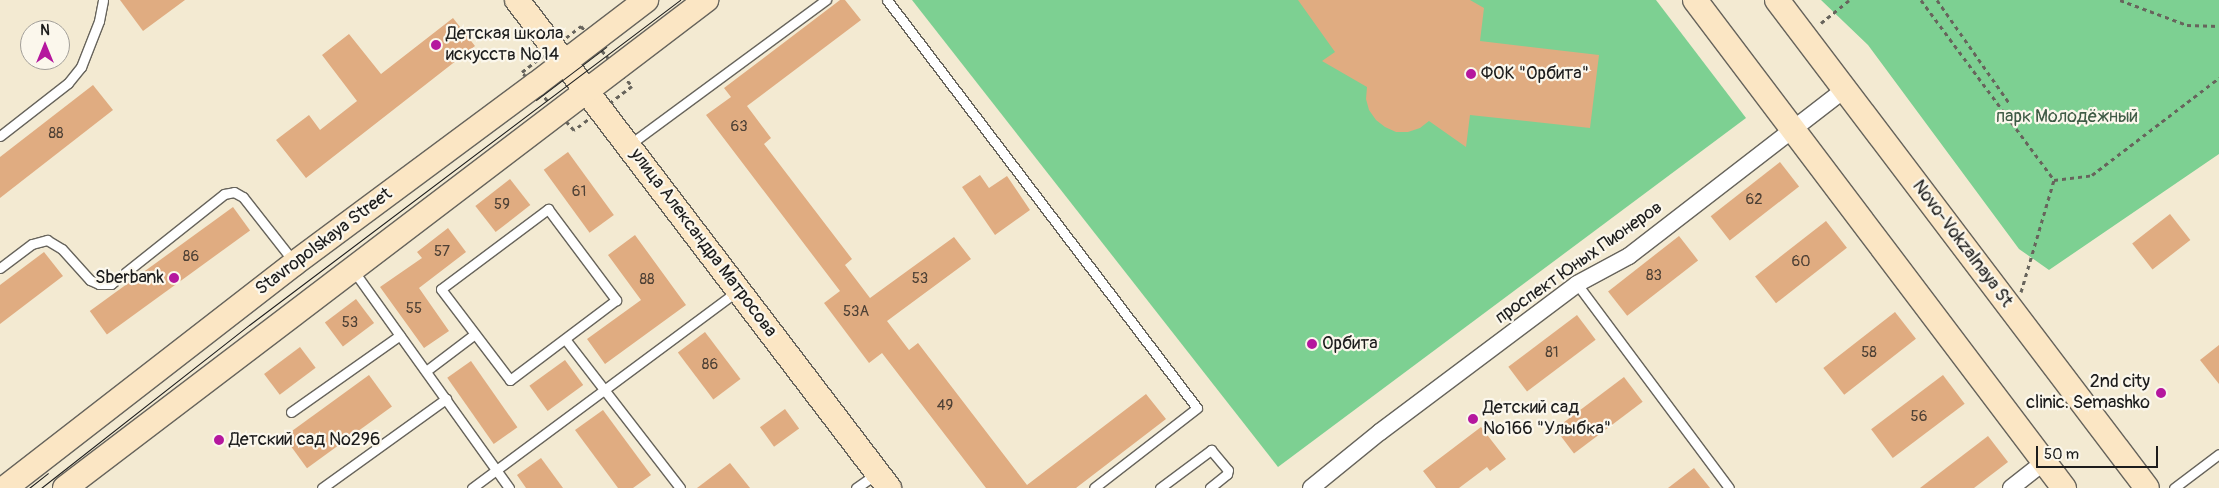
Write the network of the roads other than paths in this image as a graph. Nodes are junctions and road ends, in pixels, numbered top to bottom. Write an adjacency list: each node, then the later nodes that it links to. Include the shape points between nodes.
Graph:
1 (103, 0): 13 (lane, via 99,21 81,67 68,83)
2 (517, 0): 9 (street, улица Александра Матросова)
3 (646, 0): 9 (street, Stavropolskaya Street)
4 (706, 0): 11 (street)
5 (826, 0): 14 (lane)
6 (887, 0): 38 (lane, via 1197,408)
7 (1695, 0): 12 (street)
8 (1777, 0): 10 (street, Novo-Vokzalnaya St)
9 (566, 62): 11 (street, улица Александра Матросова); 15 (street, Stavropolskaya Street)
10 (1845, 89): 12 (street, проспект Юных Пионеров); 45 (street, Novo-Vokzalnaya St)
11 (587, 91): 14 (street, улица Александра Матросова); 17 (street)
12 (1794, 130): 18 (street, проспект Юных Пионеров, via 1629,256); 28 (street)
13 (0, 136)
14 (629, 145): 19 (street, улица Александра Матросова)
15 (295, 262): 16 (lane, via 243,197 234,192 224,194 111,284 90,280 62,249 47,240 32,244); 32 (street, Stavropolskaya Street)
16 (0, 268)
17 (352, 268): 21 (lane); 31 (street)
18 (1577, 284): 41 (street, проспект Юных Пионеров, via 1380,432); 42 (lane)
19 (738, 289): 24 (lane); 30 (street, улица Александра Матросова)
20 (475, 334): 22 (lane, via 510,380); 22 (lane, via 441,289 548,209 616,300); 23 (lane)
21 (400, 335): 23 (lane); 26 (lane)
22 (565, 338): 24 (lane)
23 (426, 371): 25 (lane)
24 (604, 390): 29 (lane); 36 (lane)
25 (446, 399): 29 (lane); 33 (lane)
26 (291, 412)
27 (2219, 454): 46 (lane)
28 (2044, 462): 43 (street); 44 (street)
29 (496, 470): 34 (lane); 35 (lane)
30 (883, 480): 37 (lane)
31 (74, 485)
32 (5, 488)
33 (322, 488)
34 (472, 488)
35 (509, 488)
36 (680, 488)
37 (856, 488)
38 (1094, 488)
39 (1160, 488): 40 (lane, via 1211,450 1228,474)
40 (1210, 488)
41 (1312, 488)
42 (1729, 488)
43 (2011, 488)
44 (2064, 488)
45 (2147, 488)
46 (2174, 488)

